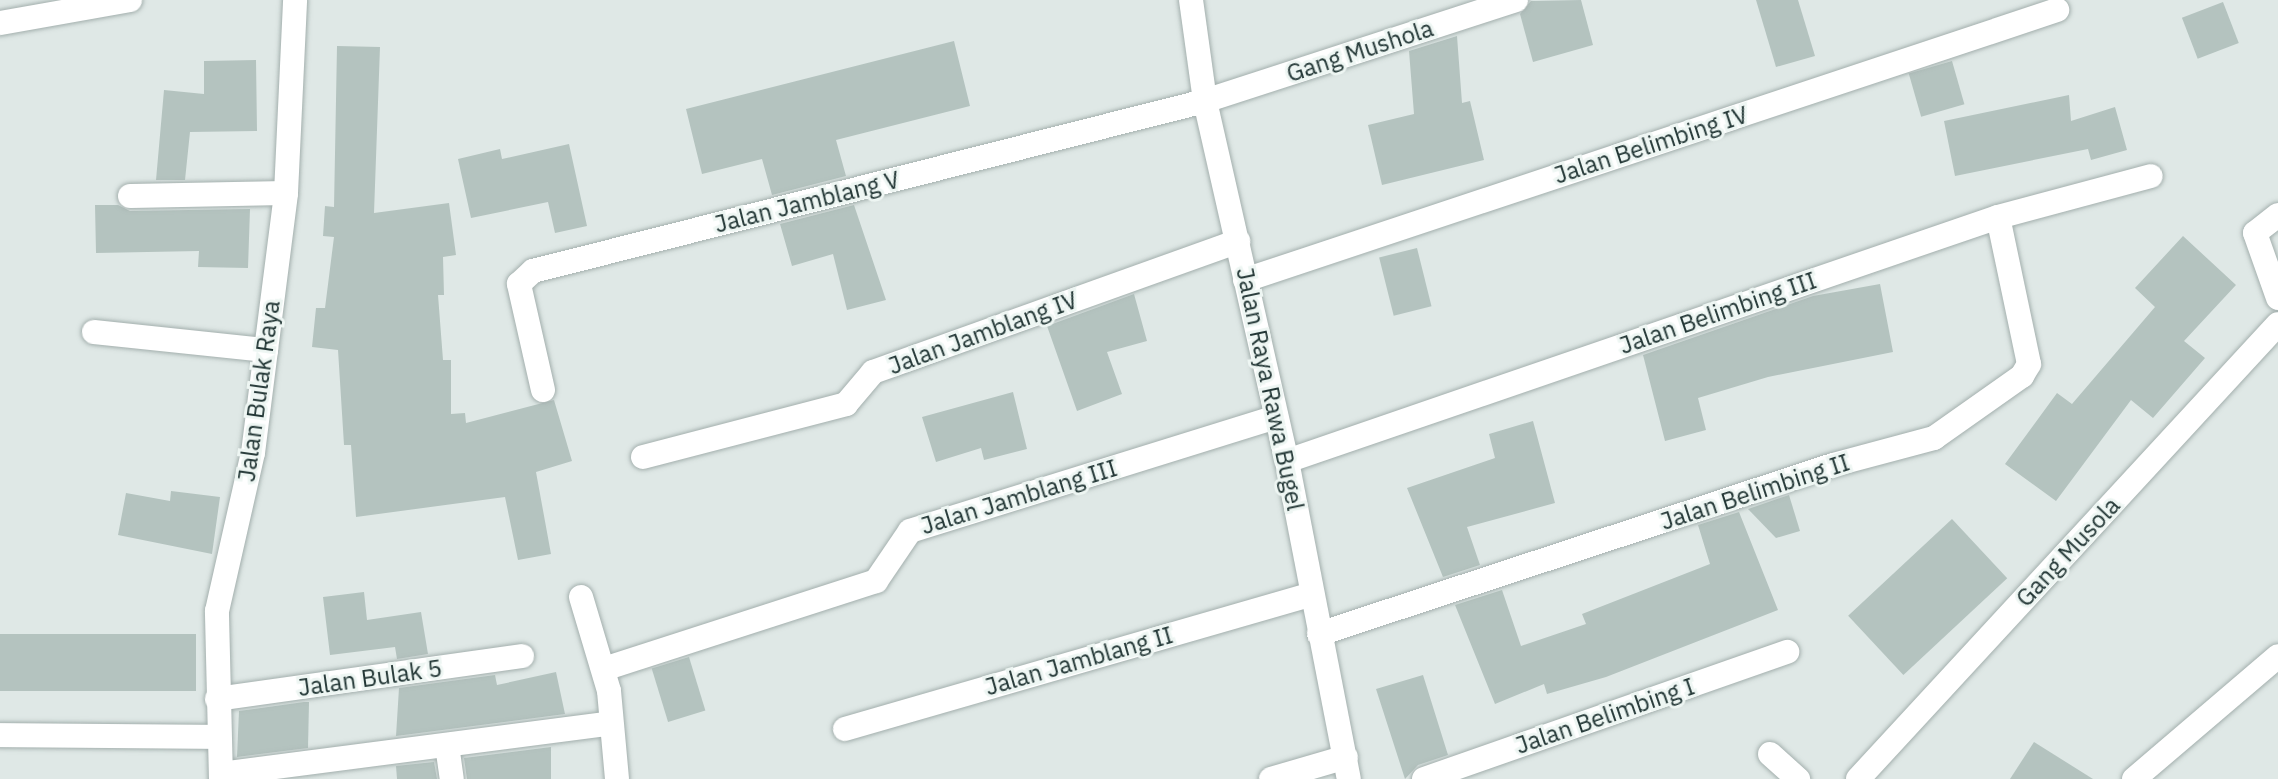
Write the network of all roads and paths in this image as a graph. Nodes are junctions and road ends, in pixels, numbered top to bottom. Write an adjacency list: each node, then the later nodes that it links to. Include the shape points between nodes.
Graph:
1 (130, 0): 6 (street)
2 (295, 0): 9 (street, Jalan Bulak Raya)
3 (1191, 0): 7 (street, Jalan Raya Rawa Bugel)
4 (1516, 0): 7 (street, Gang Mushola)
5 (2057, 10): 14 (street, Jalan Belimbing IV)
6 (0, 23)
7 (1205, 101): 13 (street, Jalan Raya Rawa Bugel); 19 (street, Jalan Jamblang V, via 533,271 519,284)
8 (2151, 176): 12 (street, Jalan Belimbing III)
9 (286, 193): 10 (street); 18 (street, Jalan Bulak Raya)
10 (130, 196)
11 (2278, 215): 15 (street, via 2255,233)
12 (1998, 217): 22 (street, Jalan Belimbing III); 25 (street, Jalan Belimbing II, via 2029,364 2022,376 1934,438 1833,465)
13 (1238, 241): 14 (street, Jalan Raya Rawa Bugel); 21 (street, Jalan Jamblang IV, via 873,372 846,404)
14 (1245, 280): 20 (street, Jalan Raya Rawa Bugel)
15 (2278, 298)
16 (2278, 324): 44 (street, Gang Musola)
17 (94, 332): 18 (street)
18 (266, 350): 30 (street, Jalan Bulak Raya, via 253,453 217,611)
19 (543, 390)
20 (1275, 417): 22 (street, Jalan Raya Rawa Bugel); 29 (street, Jalan Jamblang III, via 910,531 876,581)
21 (643, 457)
22 (1287, 461): 23 (street, Jalan Raya Rawa Bugel)
23 (1312, 594): 25 (street, Jalan Raya Rawa Bugel); 32 (street, Jalan Jamblang II)
24 (581, 597): 29 (street)
25 (1319, 634): 37 (street, Jalan Raya Rawa Bugel)
26 (1787, 652): 42 (street, Jalan Belimbing I)
27 (522, 656): 30 (street, Jalan Bulak 5)
28 (2278, 656): 45 (street)
29 (604, 669): 31 (street)
30 (217, 699): 34 (street, Jalan Bulak Raya)
31 (608, 724): 35 (street); 40 (street)
32 (845, 729)
33 (0, 735): 34 (street)
34 (217, 737): 38 (street, Jalan Bulak Raya)
35 (447, 745): 38 (street); 39 (street)
36 (1770, 754): 43 (street)
37 (1348, 768): 41 (street)
38 (221, 777)
39 (452, 779)
40 (617, 779)
41 (1271, 779)
42 (1424, 779)
43 (1798, 779)
44 (1858, 779)
45 (2134, 779)

